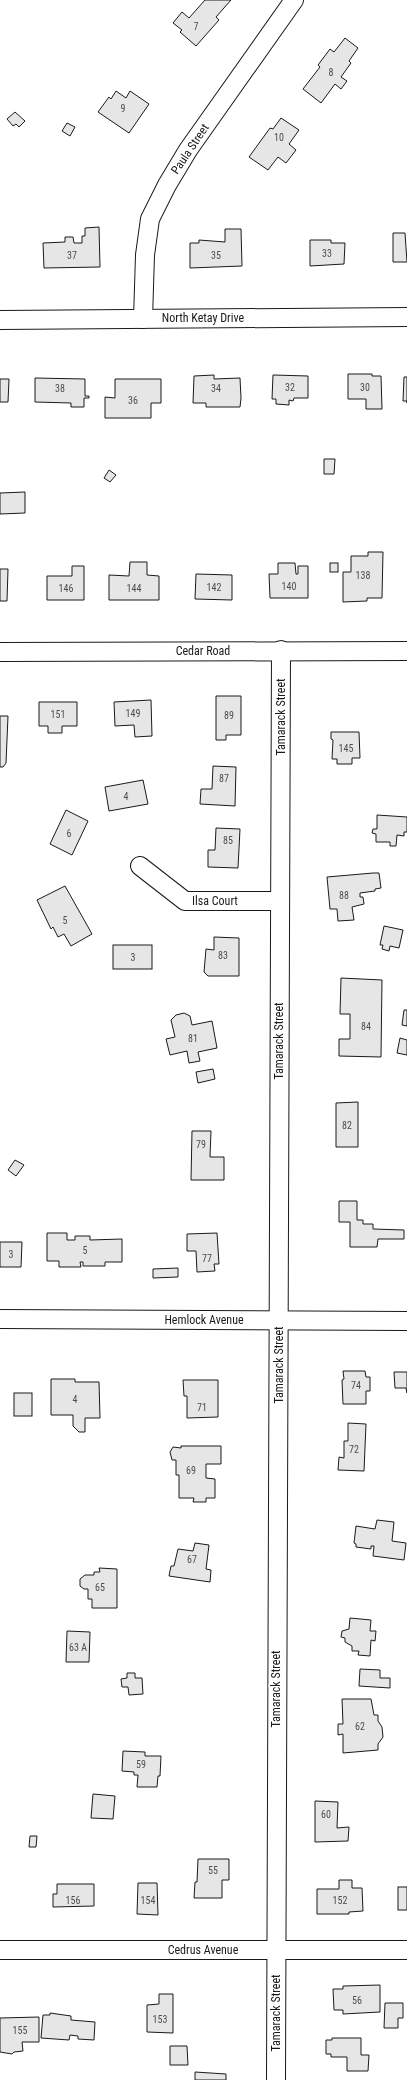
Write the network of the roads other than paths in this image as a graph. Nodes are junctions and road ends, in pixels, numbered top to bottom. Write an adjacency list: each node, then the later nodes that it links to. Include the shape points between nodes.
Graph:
1 (294, 0): 3 (street, Paula Street, via 188,150 150,219 145,255)
2 (407, 317): 3 (street, North Ketay Drive)
3 (143, 319): 4 (street, North Ketay Drive)
4 (0, 320)
5 (281, 650): 6 (street, Cedar Road); 7 (street, Cedar Road); 9 (street, Tamarack Street)
6 (407, 651)
7 (0, 652)
8 (140, 866): 9 (street, Ilsa Court, via 185,901)
9 (279, 901): 11 (street, Tamarack Street)
10 (0, 1319): 11 (street, Hemlock Avenue)
11 (279, 1320): 12 (street, Hemlock Avenue); 14 (street, Tamarack Street)
12 (407, 1321)
13 (0, 1950): 14 (street, Cedrus Avenue)
14 (276, 1950): 15 (street, Cedrus Avenue); 16 (street, Tamarack Street)
15 (407, 1950)
16 (276, 2080)

